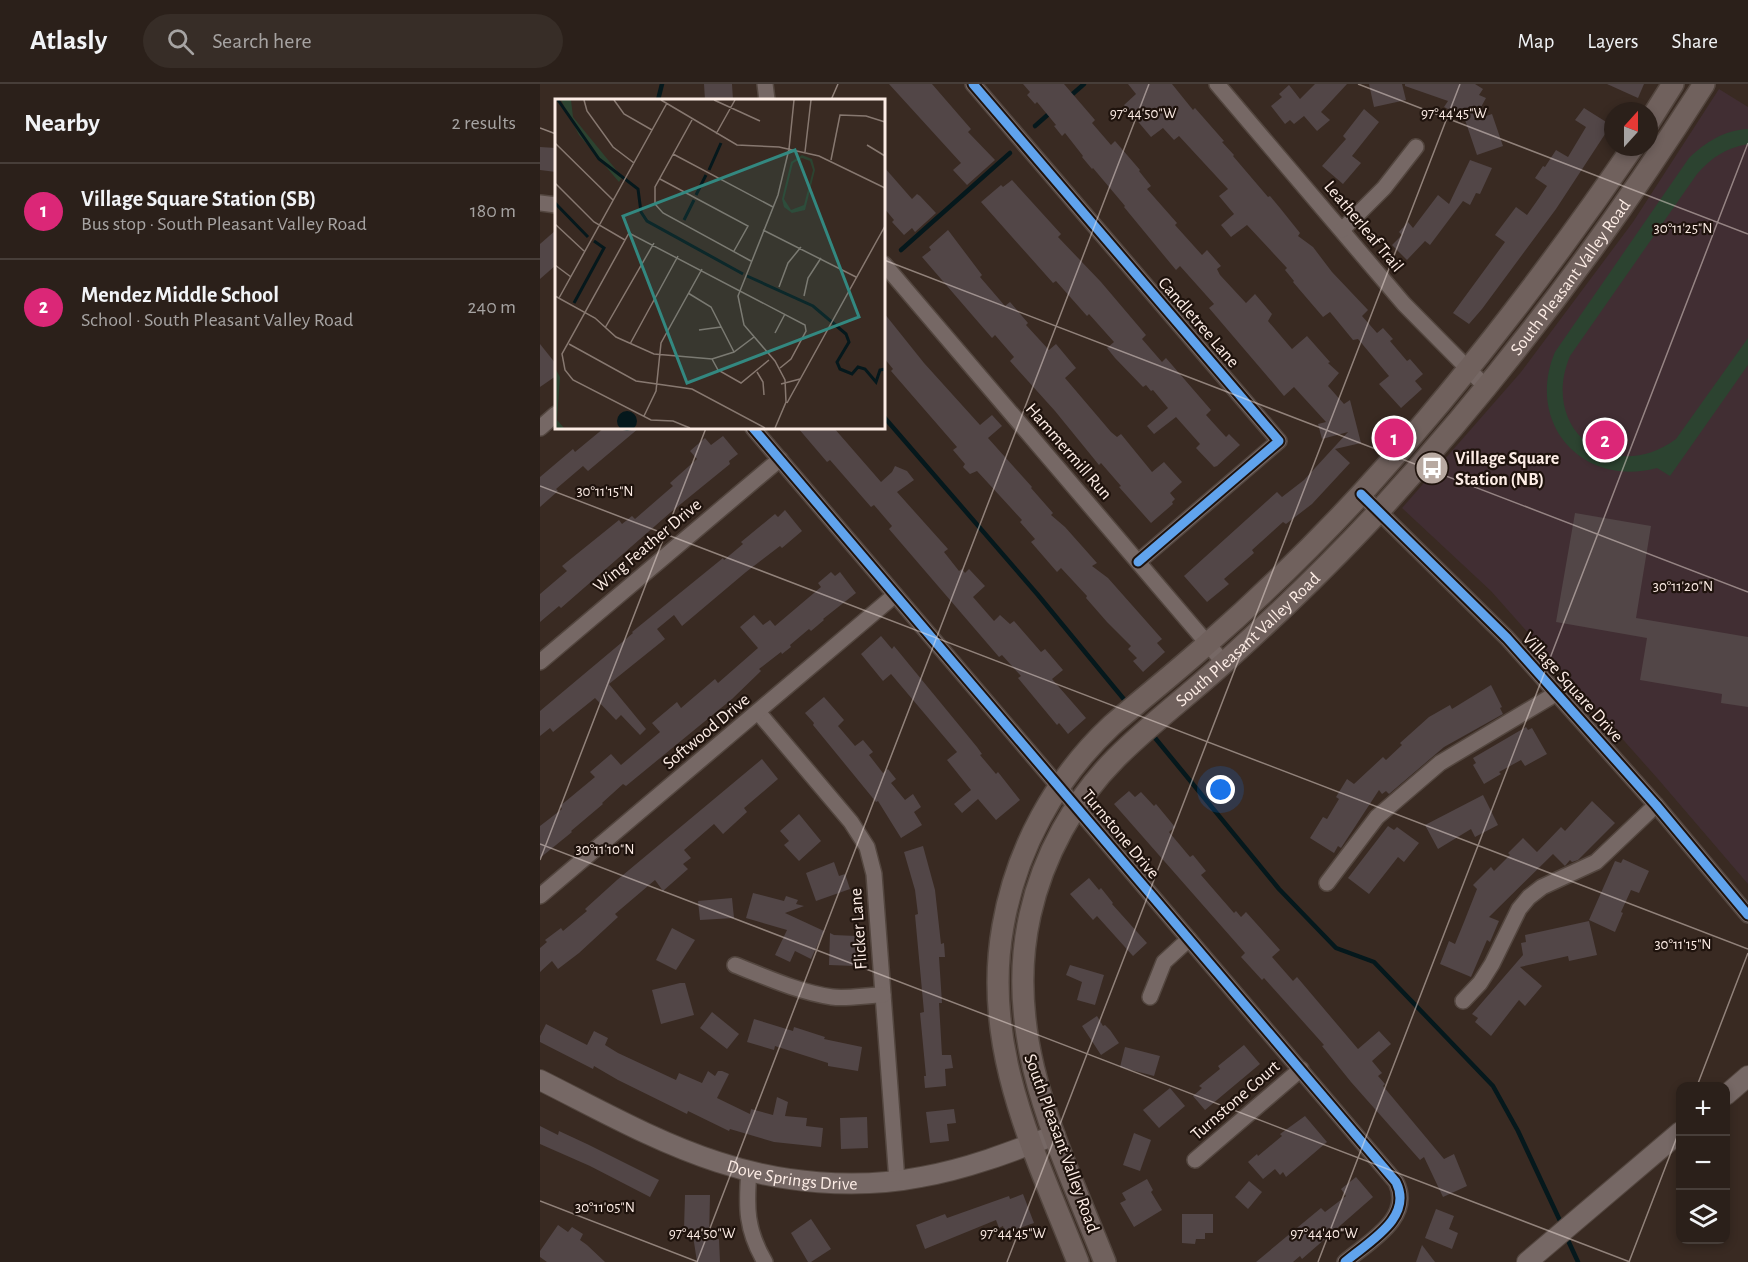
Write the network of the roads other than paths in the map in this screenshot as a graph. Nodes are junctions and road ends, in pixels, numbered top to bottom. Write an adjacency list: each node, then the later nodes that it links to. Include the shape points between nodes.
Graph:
1 (765, 84): 6 (street)
2 (973, 84): 22 (street, Candletree Lane, via 1279,441)
3 (1673, 84): 7 (main road)
4 (1704, 84): 15 (main road, South Pleasant Valley Road, via 1587,258)
5 (1220, 85): 12 (street, Leatherleaf Trail)
6 (767, 99)
7 (1658, 108)
8 (1416, 147): 12 (street, via 1384,189)
9 (1627, 156): 14 (main road, South Pleasant Valley Road, via 1568,241)
10 (540, 203): 11 (street)
11 (555, 205)
12 (1342, 230): 14 (street, Leatherleaf Trail, via 1404,304)
13 (885, 265): 22 (street, Hammermill Run)
14 (1468, 370): 15 (street, Leatherleaf Trail); 20 (main road, South Pleasant Valley Road)
15 (1487, 388): 21 (main road, South Pleasant Valley Road)
16 (555, 415): 17 (street)
17 (540, 428)
18 (754, 429): 19 (street, Turnstone Drive)
19 (780, 459): 23 (street, Turnstone Drive); 25 (street, Wing Feather Drive)
20 (1361, 494): 21 (street, Village Square Drive); 24 (main road, South Pleasant Valley Road)
21 (1379, 511): 26 (main road, South Pleasant Valley Road); 27 (street, Village Square Drive)
22 (1138, 562): 24 (street, Hammermill Run)
23 (896, 595): 28 (street, Softwood Drive); 29 (street, Turnstone Drive)
24 (1208, 644): 26 (street, Hammermill Run); 29 (main road, South Pleasant Valley Road, via 1095,742)
25 (540, 662)
26 (1224, 663): 31 (main road, South Pleasant Valley Road, via 1136,739)
27 (1557, 693): 30 (street, Village Square Drive); 32 (street, via 1440,762 1377,817)
28 (758, 712): 33 (street, Softwood Drive); 37 (street, Flicker Lane, via 851,822 867,847 874,874)
29 (1059, 787): 31 (street, Turnstone Drive); 46 (main road, South Pleasant Valley Road, via 1038,822 1015,876 998,964 999,1021 1005,1062)
30 (1656, 805): 34 (street, Village Square Drive); 39 (street, via 1596,862 1542,886 1529,897 1492,964)
31 (1076, 806): 35 (street, Turnstone Drive); 44 (main road, South Pleasant Valley Road, via 1053,847 1037,889 1023,962 1023,1011 1029,1056)
32 (1327, 884)
33 (540, 896)
34 (1748, 915)
35 (1189, 939): 38 (street, via 1164,962); 40 (street, Turnstone Drive)
36 (735, 965): 37 (street, via 812,993 834,997)
37 (883, 995): 49 (street, Flicker Lane)
38 (1150, 997)
39 (1463, 1002)
40 (1301, 1069): 47 (street, Turnstone Court); 54 (street, Turnstone Drive, via 1400,1188 1401,1203 1393,1220)
41 (1748, 1076): 43 (street)
42 (540, 1080): 48 (street, Dove Springs Drive, via 660,1139)
43 (1730, 1091)
44 (1055, 1135): 46 (street, Dove Springs Drive); 53 (main road, South Pleasant Valley Road)
45 (1676, 1135): 50 (street)
46 (1032, 1144): 49 (street, Dove Springs Drive, via 963,1168); 52 (main road, South Pleasant Valley Road)
47 (1195, 1160)
48 (749, 1171): 49 (street, Dove Springs Drive, via 833,1183); 51 (street, via 747,1219)
49 (897, 1181)
50 (1528, 1261)
51 (765, 1262)
52 (1078, 1262)
53 (1105, 1262)
54 (1345, 1262)

